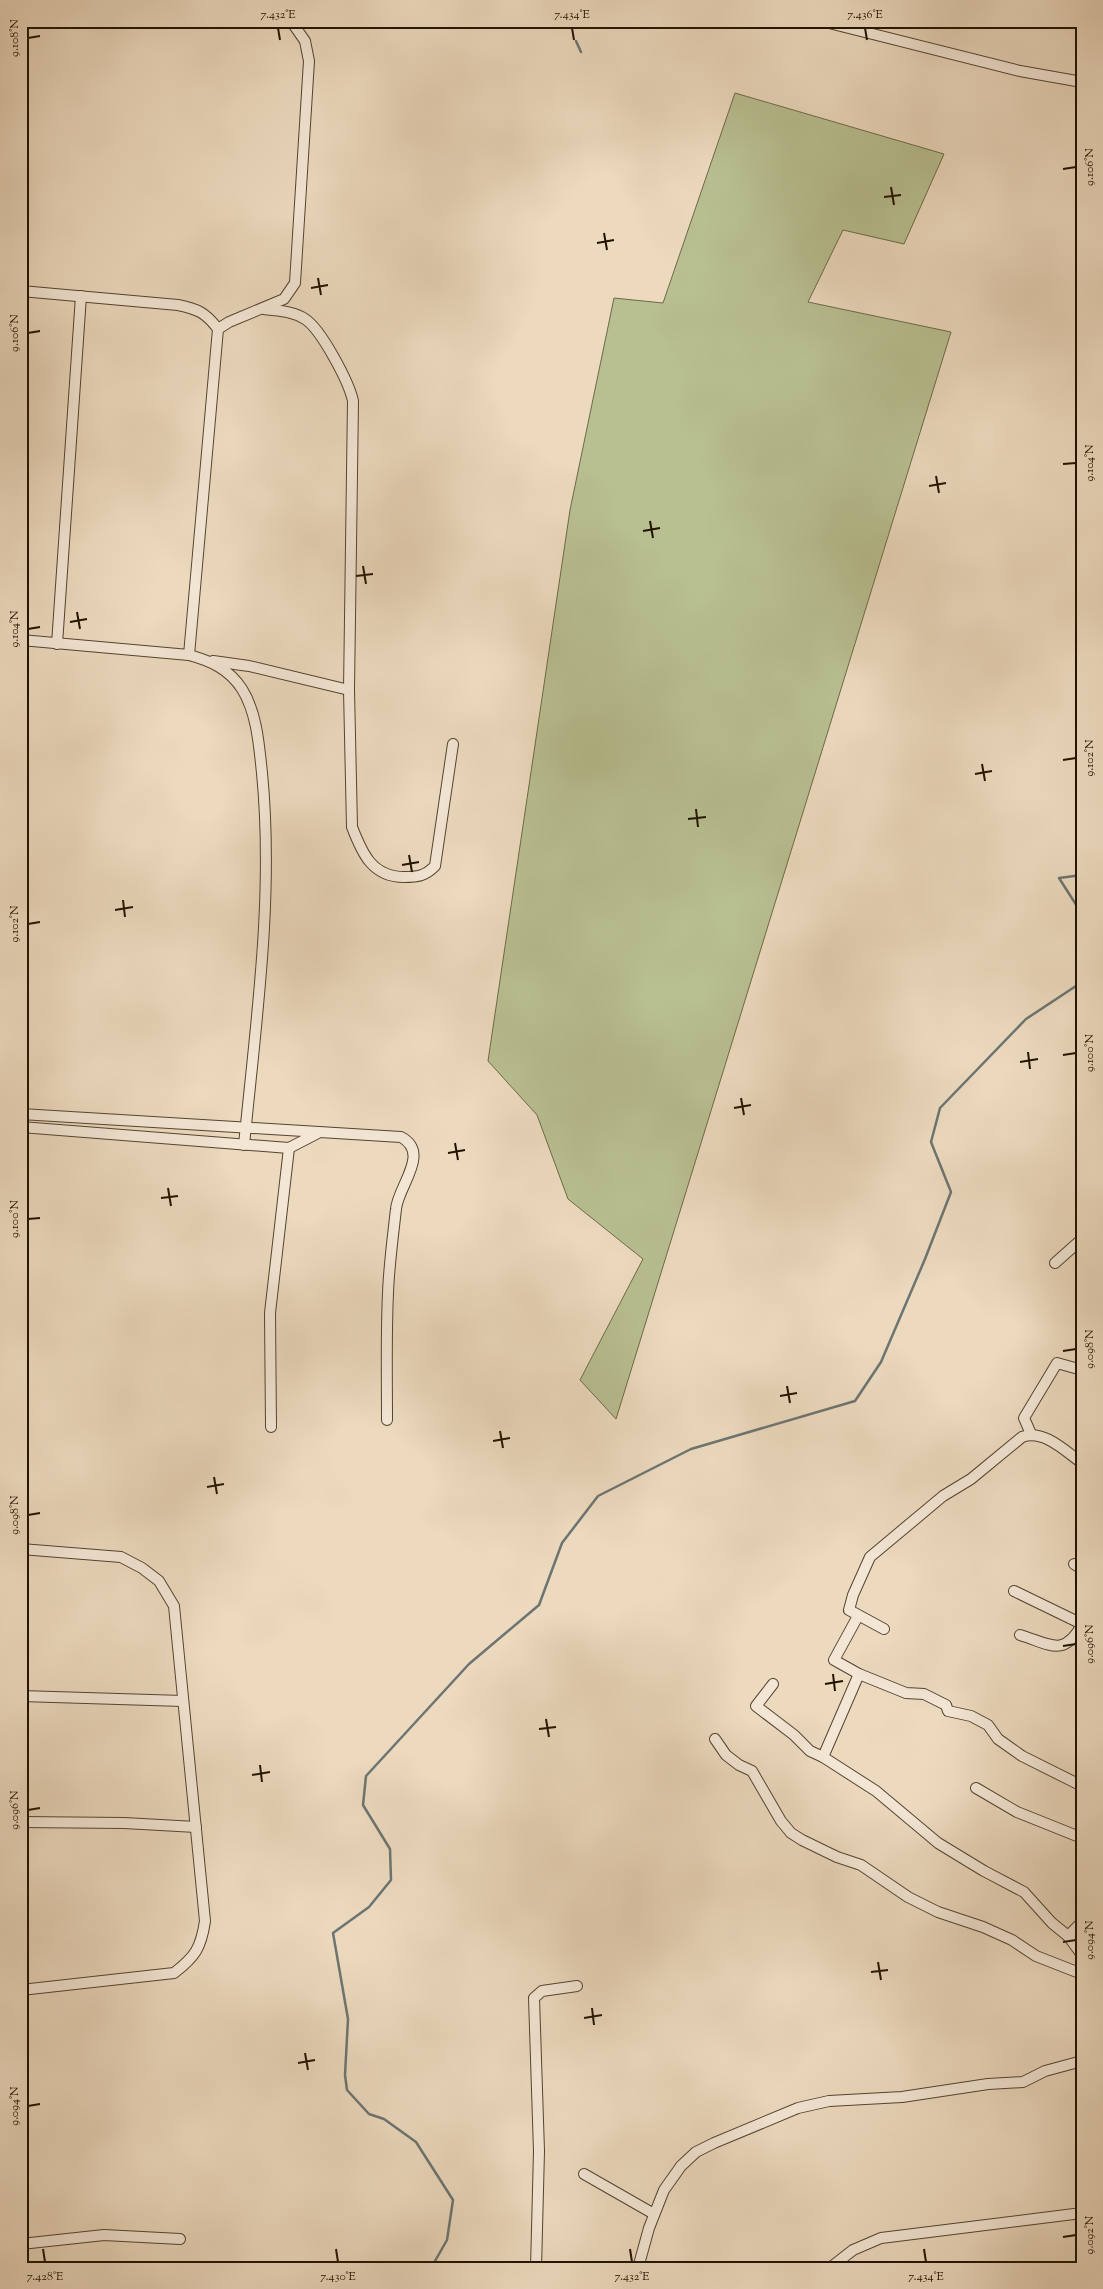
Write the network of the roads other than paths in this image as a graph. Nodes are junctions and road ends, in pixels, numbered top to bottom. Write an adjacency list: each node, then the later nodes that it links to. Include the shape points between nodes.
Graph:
1 (291, 21): 6 (street, via 305,41 308,61 295,283 284,299)
2 (821, 21): 3 (street)
3 (1082, 82)
4 (21, 291): 5 (street)
5 (81, 296): 7 (street, via 196,308); 9 (street)
6 (264, 309): 7 (street); 12 (street, via 294,313 316,328 353,401)
7 (218, 329): 10 (street)
8 (21, 640): 9 (street)
9 (57, 644): 10 (street)
10 (189, 655): 11 (street)
11 (211, 661): 12 (street, via 249,666); 16 (street, via 230,674 242,690 255,721 265,806 266,918)
12 (349, 690): 13 (street, via 352,827 359,847 375,868 392,877 419,877 435,866)
13 (453, 744)
14 (21, 1114): 16 (street)
15 (21, 1127): 18 (street)
16 (245, 1129): 17 (street); 18 (street)
17 (320, 1132): 19 (street); 23 (street, via 402,1138 414,1148 413,1168 397,1199 388,1291)
18 (244, 1144): 19 (street)
19 (289, 1148): 24 (street, via 270,1313)
20 (1082, 1239): 21 (street)
21 (1055, 1262)
22 (1082, 1370): 25 (street, via 1057,1363 1024,1418)
23 (387, 1420)
24 (271, 1427)
25 (1031, 1434): 26 (street, via 1042,1436); 29 (street, via 1022,1437 971,1479 943,1496 870,1557 849,1610)
26 (1082, 1463)
27 (21, 1549): 36 (street, via 121,1557 159,1581 174,1606)
28 (1014, 1591): 30 (street)
29 (858, 1616): 31 (street); 33 (street, via 834,1660)
30 (1082, 1625): 32 (street, via 1066,1645 1057,1646)
31 (884, 1629)
32 (1020, 1635)
33 (859, 1674): 38 (street); 39 (street, via 906,1693 924,1694 946,1705 948,1711 988,1724 998,1739 1022,1756)
34 (773, 1684): 38 (street, via 756,1706 810,1751)
35 (21, 1696): 36 (street)
36 (183, 1701): 42 (street)
37 (715, 1738): 47 (street, via 726,1754 739,1765 752,1770 791,1833 861,1865 908,1897 938,1912 983,1927 1012,1940 1036,1956)
38 (823, 1757): 45 (street, via 876,1791 938,1842 984,1872 1024,1892)
39 (1082, 1786)
40 (976, 1788): 43 (street, via 1017,1812)
41 (21, 1822): 42 (street)
42 (196, 1827): 49 (street, via 205,1921 202,1942 191,1960 174,1973)
43 (1082, 1838)
44 (1082, 1922): 45 (street)
45 (1068, 1936): 46 (street)
46 (1082, 1955)
47 (1082, 1974)
48 (577, 1986): 56 (street, via 542,1991 534,1998 539,2151)
49 (21, 1990)
50 (1082, 2061): 53 (street, via 1045,2071 1023,2082 902,2097 829,2100 798,2108 696,2152 664,2190)
51 (584, 2174): 53 (street)
52 (1082, 2213): 58 (street, via 881,2238 853,2250)
53 (654, 2214): 57 (street)
54 (180, 2239): 55 (street, via 104,2235)
55 (21, 2244)
56 (536, 2268)
57 (638, 2268)
58 (830, 2268)

